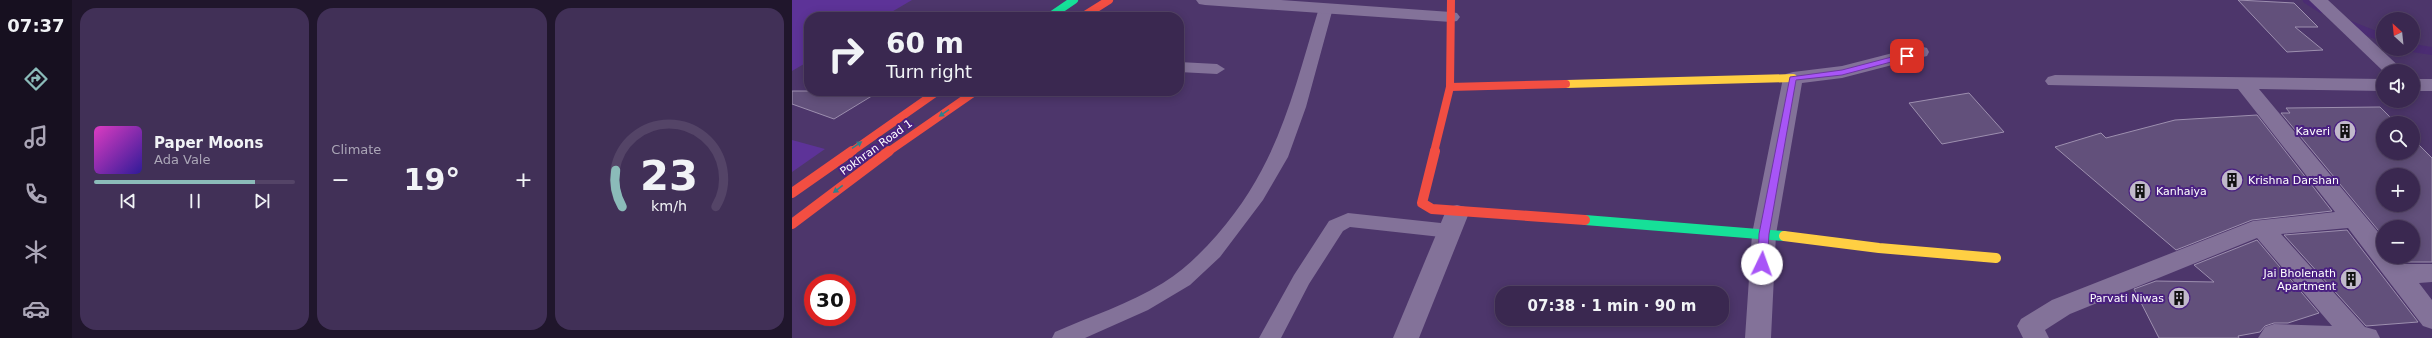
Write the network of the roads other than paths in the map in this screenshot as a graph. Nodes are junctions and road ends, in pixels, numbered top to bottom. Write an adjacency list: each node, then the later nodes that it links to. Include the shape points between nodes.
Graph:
1 (1074, 0): 7 (street)
2 (1109, 0): 8 (street)
3 (1205, 0): 5 (street)
4 (2318, 0): 10 (street)
5 (1326, 8): 6 (street); 34 (lane, via 1286,140 1260,188 1221,243 1184,279 1160,294)
6 (1451, 8): 19 (street)
7 (1056, 12)
8 (1090, 12)
9 (1920, 52): 13 (street, via 1842,72)
10 (2387, 64)
11 (1184, 66): 12 (lane)
12 (1217, 69)
13 (1793, 78): 19 (street); 27 (street)
14 (2055, 81): 15 (street)
15 (2244, 84): 18 (street); 23 (street)
16 (2420, 85): 17 (street)
17 (2432, 85)
18 (2376, 86)
19 (1450, 87): 24 (street, via 1422,203)
20 (931, 96): 22 (street, Pokhran Road 1, one-way to 20)
21 (969, 96): 25 (street, Pokhran Road 1, one-way to 25, via 879,158)
22 (792, 193)
23 (2353, 219): 26 (street); 28 (street)
24 (1453, 222): 27 (street); 35 (lane, via 1348,220 1336,226 1301,280); 36 (street)
25 (792, 224)
26 (2261, 227): 38 (street, via 2061,307 2030,326); 40 (street)
27 (1764, 234): 29 (street); 37 (street)
28 (2376, 246)
29 (1996, 258)
30 (2391, 264): 33 (street)
31 (2396, 264): 32 (street)
32 (2432, 274)
33 (2432, 319)
34 (1063, 338)
35 (1270, 338)
36 (1406, 338)
37 (1758, 338)
38 (2036, 338)
39 (2271, 338): 40 (street, via 2274,335)
40 (2358, 338): 41 (street)
41 (2372, 338)

